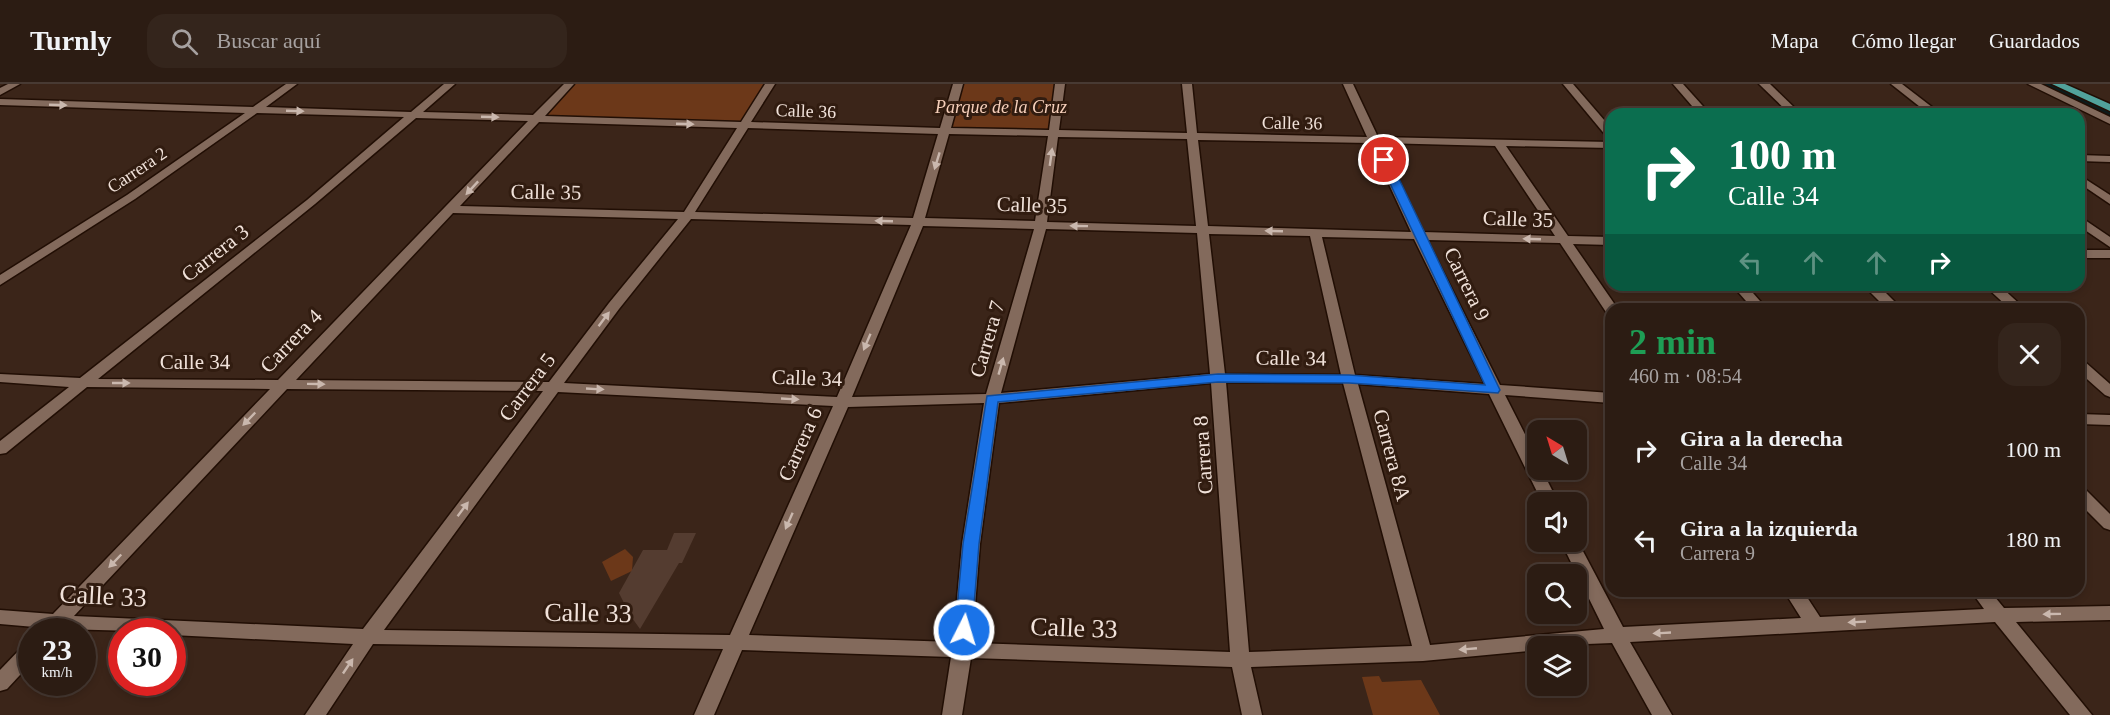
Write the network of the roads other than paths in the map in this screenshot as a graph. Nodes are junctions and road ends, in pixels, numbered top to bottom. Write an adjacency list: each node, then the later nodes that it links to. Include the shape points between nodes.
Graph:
1 (15, 84): 17 (street)
2 (292, 84): 26 (street, Carrera 2)
3 (450, 84): 27 (street, Carrera 3)
4 (569, 84): 28 (street, Carrera 4)
5 (770, 84): 30 (street, Carrera 5)
6 (958, 84): 32 (street, Carrera 6)
7 (1060, 84): 33 (street, Carrera 7)
8 (1188, 84): 34 (street, Carrera 8)
9 (1348, 84): 35 (street, Carrera 9)
10 (1568, 84): 31 (street)
11 (1678, 84): 20 (street)
12 (1764, 84): 21 (street)
13 (1896, 84): 22 (street)
14 (2033, 84): 23 (street)
15 (2057, 84): 24 (main road)
16 (2081, 84): 18 (main road)
17 (0, 92)
18 (2110, 97)
19 (0, 102): 26 (street, Calle 36, one-way to 26)
20 (1700, 108)
21 (1790, 108)
22 (1928, 108)
23 (2083, 108)
24 (2110, 108)
25 (2085, 109): 29 (street)
26 (256, 110): 27 (street, Calle 36, one-way to 27); 55 (street, Carrera 2)
27 (414, 115): 28 (street, Calle 36, one-way to 28); 67 (street, Carrera 3, via 311,202)
28 (537, 119): 30 (street, Calle 36, one-way to 30); 42 (street, Carrera 4, one-way to 42)
29 (2110, 121)
30 (745, 126): 32 (street, Calle 36); 43 (street, Carrera 5)
31 (1605, 128)
32 (946, 131): 33 (street, Calle 36); 44 (street, Carrera 6, one-way to 44)
33 (1054, 133): 34 (street, Calle 36); 46 (street, Carrera 7, one-way to 33)
34 (1193, 137): 35 (street, Calle 36); 47 (street, Carrera 8)
35 (1376, 141): 36 (street, Calle 36); 49 (street, Carrera 9)
36 (1499, 143): 37 (street, Calle 36); 50 (street)
37 (1605, 145)
38 (2085, 158): 39 (street)
39 (2110, 159)
40 (2085, 182): 41 (street)
41 (2110, 200)
42 (452, 209): 43 (street, Calle 35); 68 (street, Carrera 4)
43 (687, 216): 44 (street, Calle 35, one-way to 43); 69 (street, Carrera 5, one-way to 43)
44 (918, 222): 46 (street, Calle 35); 74 (street, Carrera 6, one-way to 74)
45 (2085, 224): 52 (street)
46 (1041, 225): 47 (street, Calle 35, one-way to 46); 73 (street, Carrera 7, one-way to 46)
47 (1203, 229): 48 (street, Calle 35, one-way to 47); 65 (street, Carrera 8)
48 (1315, 233): 49 (street, Calle 35); 66 (street, Carrera 8A)
49 (1419, 236): 50 (street, Calle 35, one-way to 49); 70 (street, Carrera 9)
50 (1564, 240): 51 (street, Calle 35); 59 (street)
51 (1605, 241)
52 (2110, 243)
53 (2085, 254): 54 (street)
54 (2110, 254)
55 (0, 281)
56 (1744, 291): 60 (street)
57 (1876, 291): 61 (street)
58 (1998, 291): 62 (street)
59 (1607, 303)
60 (1755, 303)
61 (1888, 303)
62 (2011, 303)
63 (2085, 369): 71 (street)
64 (0, 378): 67 (street, Calle 34)
65 (1218, 378): 66 (street, Calle 34); 73 (street, Calle 34); 96 (street, Carrera 8)
66 (1349, 379): 70 (street, Calle 34); 95 (street, Carrera 8A)
67 (82, 382): 68 (street, Calle 34, one-way to 68); 77 (street, Carrera 3)
68 (283, 384): 69 (street, Calle 34, one-way to 69); 87 (street, Carrera 4, one-way to 87)
69 (554, 387): 74 (street, Calle 34, one-way to 74); 92 (street, Carrera 5, one-way to 69)
70 (1494, 390): 72 (street, Calle 34); 78 (street, Carrera 9)
71 (2110, 392)
72 (1605, 398)
73 (992, 399): 74 (street, Calle 34); 94 (street, Carrera 7, via 971,544)
74 (842, 402): 93 (street, Carrera 6, one-way to 93)
75 (2085, 419): 76 (street)
76 (2110, 420)
77 (0, 449)
78 (1545, 492)
79 (2085, 499): 80 (street)
80 (2110, 524)
81 (1575, 552): 91 (street)
82 (1797, 597): 89 (street)
83 (1984, 597): 85 (street)
84 (2110, 613): 85 (street, Calle 33, one-way to 85)
85 (1998, 615): 89 (street, Calle 33, one-way to 89); 104 (street)
86 (0, 617): 88 (street, Calle 33)
87 (61, 618)
88 (18, 620)
89 (1815, 625): 91 (street, Calle 33, one-way to 91)
90 (96, 628): 92 (street, Calle 33)
91 (1617, 635): 95 (street, Calle 33, one-way to 95); 103 (street)
92 (368, 637): 93 (street, Calle 33); 99 (street, Carrera 5, one-way to 92)
93 (734, 642): 94 (street, Calle 33); 100 (street, Carrera 6)
94 (962, 651): 96 (street, Calle 33); 101 (street, Carrera 7)
95 (1423, 653): 96 (street, Calle 33)
96 (1240, 660): 102 (street, Carrera 8)
97 (18, 664): 98 (street)
98 (0, 683)
99 (315, 715)
100 (704, 715)
101 (952, 715)
102 (1252, 715)
103 (1662, 715)
104 (2082, 715)

